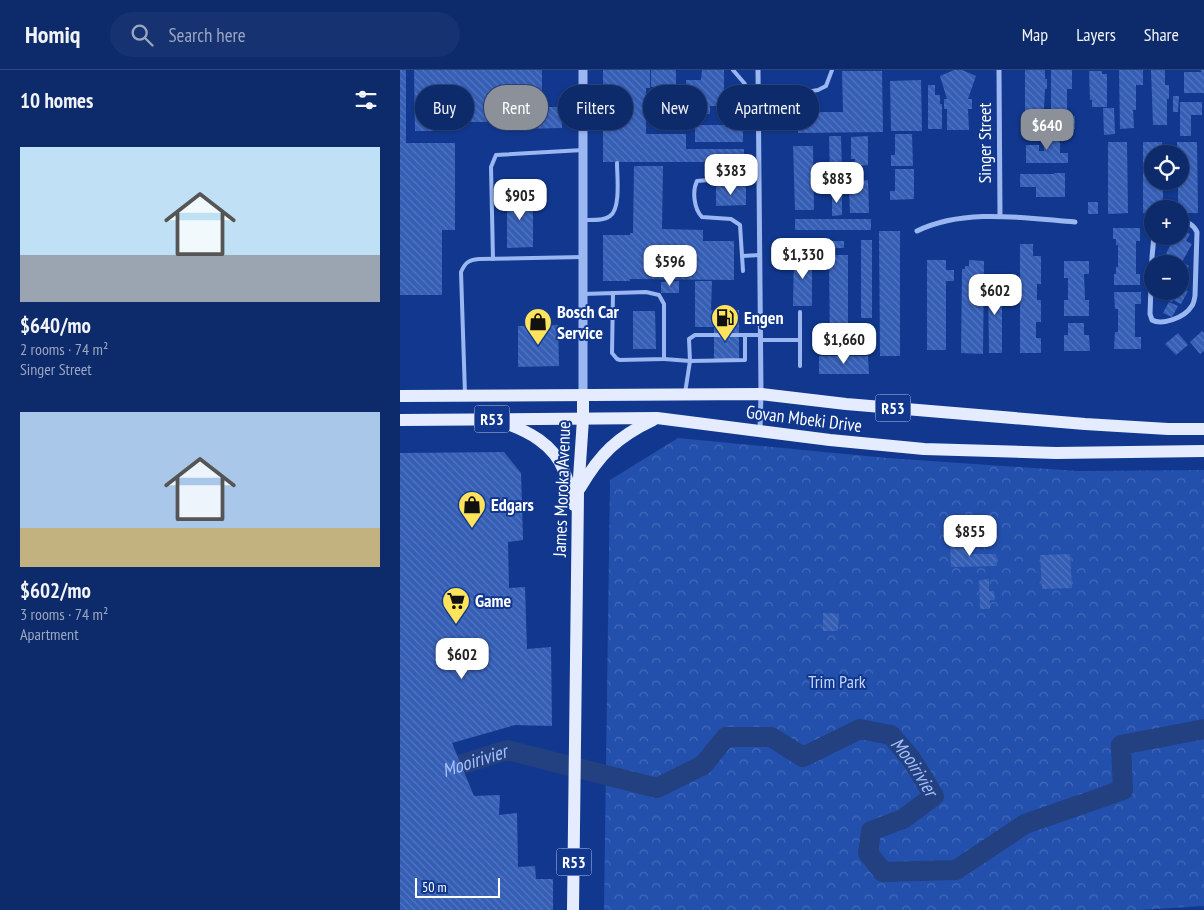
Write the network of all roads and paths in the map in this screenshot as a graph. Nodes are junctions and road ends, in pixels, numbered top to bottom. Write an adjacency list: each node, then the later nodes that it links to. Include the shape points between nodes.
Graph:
1 (583, 70): 10 (street, James Moroka Avenue)
2 (732, 70): 6 (lane)
3 (758, 70): 7 (street)
4 (832, 70): 8 (lane, via 826,86)
5 (999, 70): 13 (street, Singer Street)
6 (744, 85)
7 (758, 85)
8 (819, 90)
9 (758, 130): 21 (street)
10 (583, 150): 14 (street, James Moroka Avenue); 24 (lane, via 496,155 491,167)
11 (617, 162): 14 (lane, via 614,212 606,218)
12 (731, 178): 22 (lane, via 697,181 696,205 702,217 731,219 740,225)
13 (1000, 216): 15 (street); 17 (street, via 946,221)
14 (583, 220): 23 (street, James Moroka Avenue)
15 (1075, 222)
16 (1189, 224): 18 (street, via 1197,232)
17 (917, 231)
18 (1198, 242): 19 (street); 20 (street, via 1193,305 1182,315 1164,322 1154,322 1150,314)
19 (1204, 242)
20 (1153, 245)
21 (760, 255): 22 (lane); 30 (street)
22 (742, 256): 25 (lane)
23 (583, 257): 24 (lane); 27 (street, James Moroka Avenue)
24 (493, 259): 39 (lane, via 470,260 461,272)
25 (743, 271)
26 (613, 293): 27 (lane); 32 (lane, via 659,295 664,304); 32 (lane, via 614,357 620,360)
27 (582, 294): 36 (street, James Moroka Avenue)
28 (800, 312): 31 (lane)
29 (745, 336): 30 (lane); 33 (lane, via 745,360); 33 (lane, via 696,335 689,339)
30 (761, 338): 31 (lane); 35 (street)
31 (800, 340): 34 (lane)
32 (664, 359): 33 (lane)
33 (690, 361): 37 (lane)
34 (800, 366)
35 (761, 394): 37 (main road, Govan Mbeki Drive / R53); 45 (main road, Govan Mbeki Drive / R53, via 846,404); 47 (street)
36 (583, 395): 37 (main road, Govan Mbeki Drive / R53); 39 (main road, Govan Mbeki Drive / R53); 42 (main road, James Moroka Avenue / R53)
37 (685, 395)
38 (400, 396): 39 (main road, Govan Mbeki Drive / R53)
39 (465, 396)
40 (657, 418): 42 (main road, Govan Mbeki Drive / R53); 47 (main road, Govan Mbeki Drive / R53); 49 (main road, via 609,447 591,469)
41 (496, 419): 42 (main road, Govan Mbeki Drive / R53); 44 (main road, Govan Mbeki Drive / R53); 50 (main road, via 532,434 558,458)
42 (583, 419): 49 (main road, James Moroka Avenue / R53)
43 (1204, 419): 45 (main road)
44 (400, 420)
45 (1183, 429): 46 (main road, Govan Mbeki Drive / R53)
46 (1204, 429)
47 (760, 430): 48 (main road, Govan Mbeki Drive / R53, via 893,447 972,452)
48 (1204, 451)
49 (578, 493): 50 (main road, James Moroka Avenue / R53)
50 (578, 520): 51 (main road, James Moroka Avenue / R53)
51 (573, 910)

